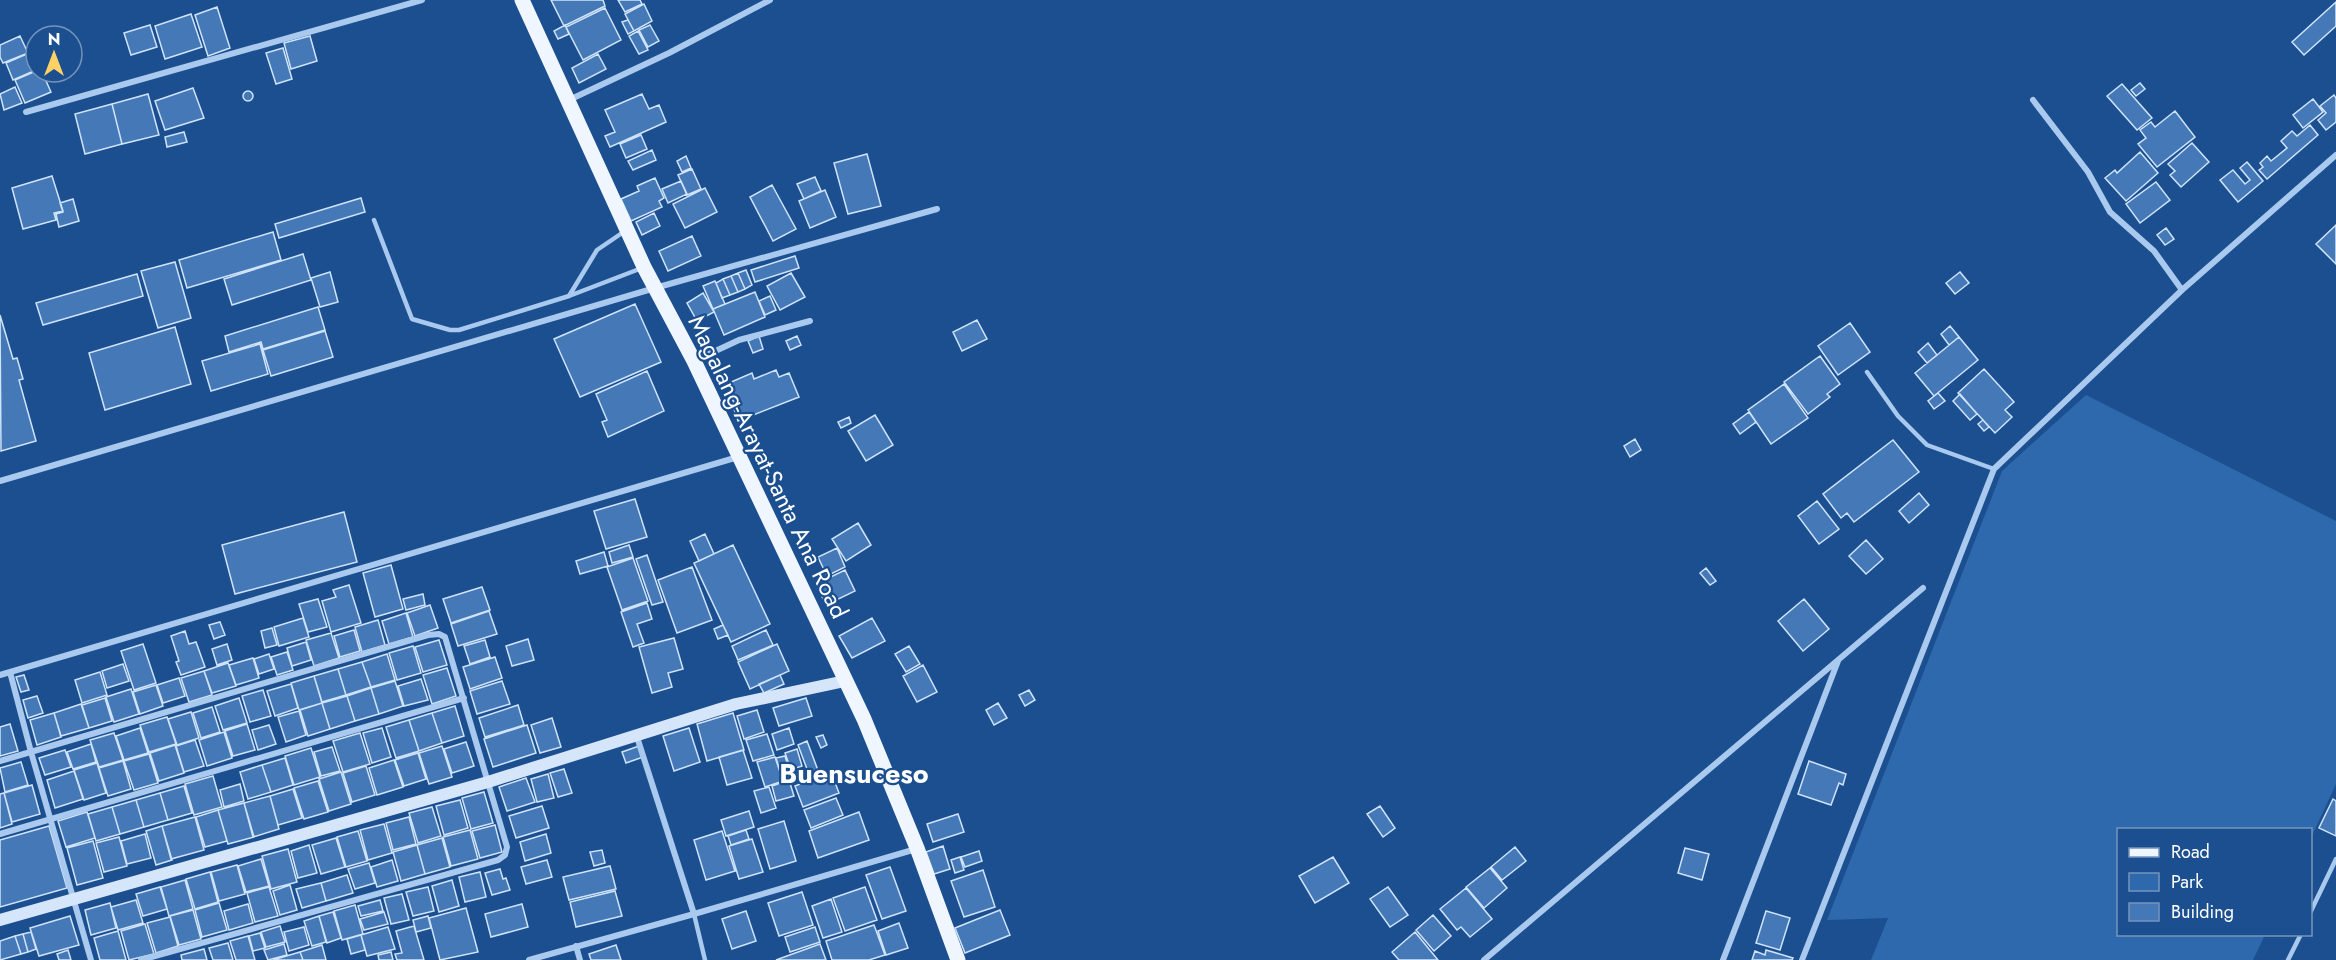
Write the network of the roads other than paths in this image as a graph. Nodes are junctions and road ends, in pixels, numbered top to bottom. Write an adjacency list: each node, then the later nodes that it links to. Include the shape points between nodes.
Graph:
1 (422, 0): 6 (street)
2 (522, 0): 4 (main road, Magalang-Arayat-Santa Ana Road)
3 (770, 0): 4 (street)
4 (569, 100): 10 (main road, Magalang-Arayat-Santa Ana Road)
5 (2033, 100): 13 (street, via 2088,172 2109,212 2154,251)
6 (26, 112)
7 (2336, 155): 13 (street)
8 (937, 209): 12 (street)
9 (374, 220): 14 (lane, via 412,319 459,330)
10 (628, 229): 11 (main road, Magalang-Arayat-Santa Ana Road); 14 (lane, via 597,250)
11 (645, 267): 12 (main road, Magalang-Arayat-Santa Ana Road); 14 (lane)
12 (656, 288): 16 (main road, Magalang-Arayat-Santa Ana Road); 20 (street)
13 (2182, 290): 19 (street)
14 (569, 296)
15 (810, 321): 16 (street, via 739,340)
16 (694, 361): 18 (main road, Magalang-Arayat-Santa Ana Road)
17 (1866, 372): 19 (lane, via 1898,416 1927,445)
18 (738, 457): 23 (street); 25 (main road, Magalang-Arayat-Santa Ana Road)
19 (1994, 469): 49 (street)
20 (0, 481)
21 (1923, 588): 22 (street)
22 (1839, 659): 47 (street); 48 (street)
23 (10, 672): 24 (street); 28 (street)
24 (0, 675)
25 (845, 681): 27 (street, via 736,704); 33 (main road, Magalang-Arayat-Santa Ana Road)
26 (464, 698): 28 (street, via 445,637 428,635); 30 (street); 31 (street)
27 (637, 737): 30 (street); 37 (street)
28 (30, 752): 29 (street); 31 (street)
29 (0, 761)
30 (488, 782): 35 (street); 42 (street, via 507,847 498,860)
31 (50, 818): 32 (street); 35 (street)
32 (0, 834)
33 (916, 848): 37 (street); 46 (main road, Magalang-Arayat-Santa Ana Road)
34 (2336, 859): 36 (lane)
35 (74, 899): 38 (street); 41 (street)
36 (2312, 909)
37 (694, 914): 40 (street); 45 (lane)
38 (0, 920)
39 (2300, 936): 50 (lane)
40 (576, 946): 43 (street); 44 (street)
41 (91, 960)
42 (141, 960)
43 (529, 960)
44 (580, 960)
45 (705, 960)
46 (958, 960)
47 (1484, 960)
48 (1723, 960)
49 (1802, 960)
50 (2289, 960)

